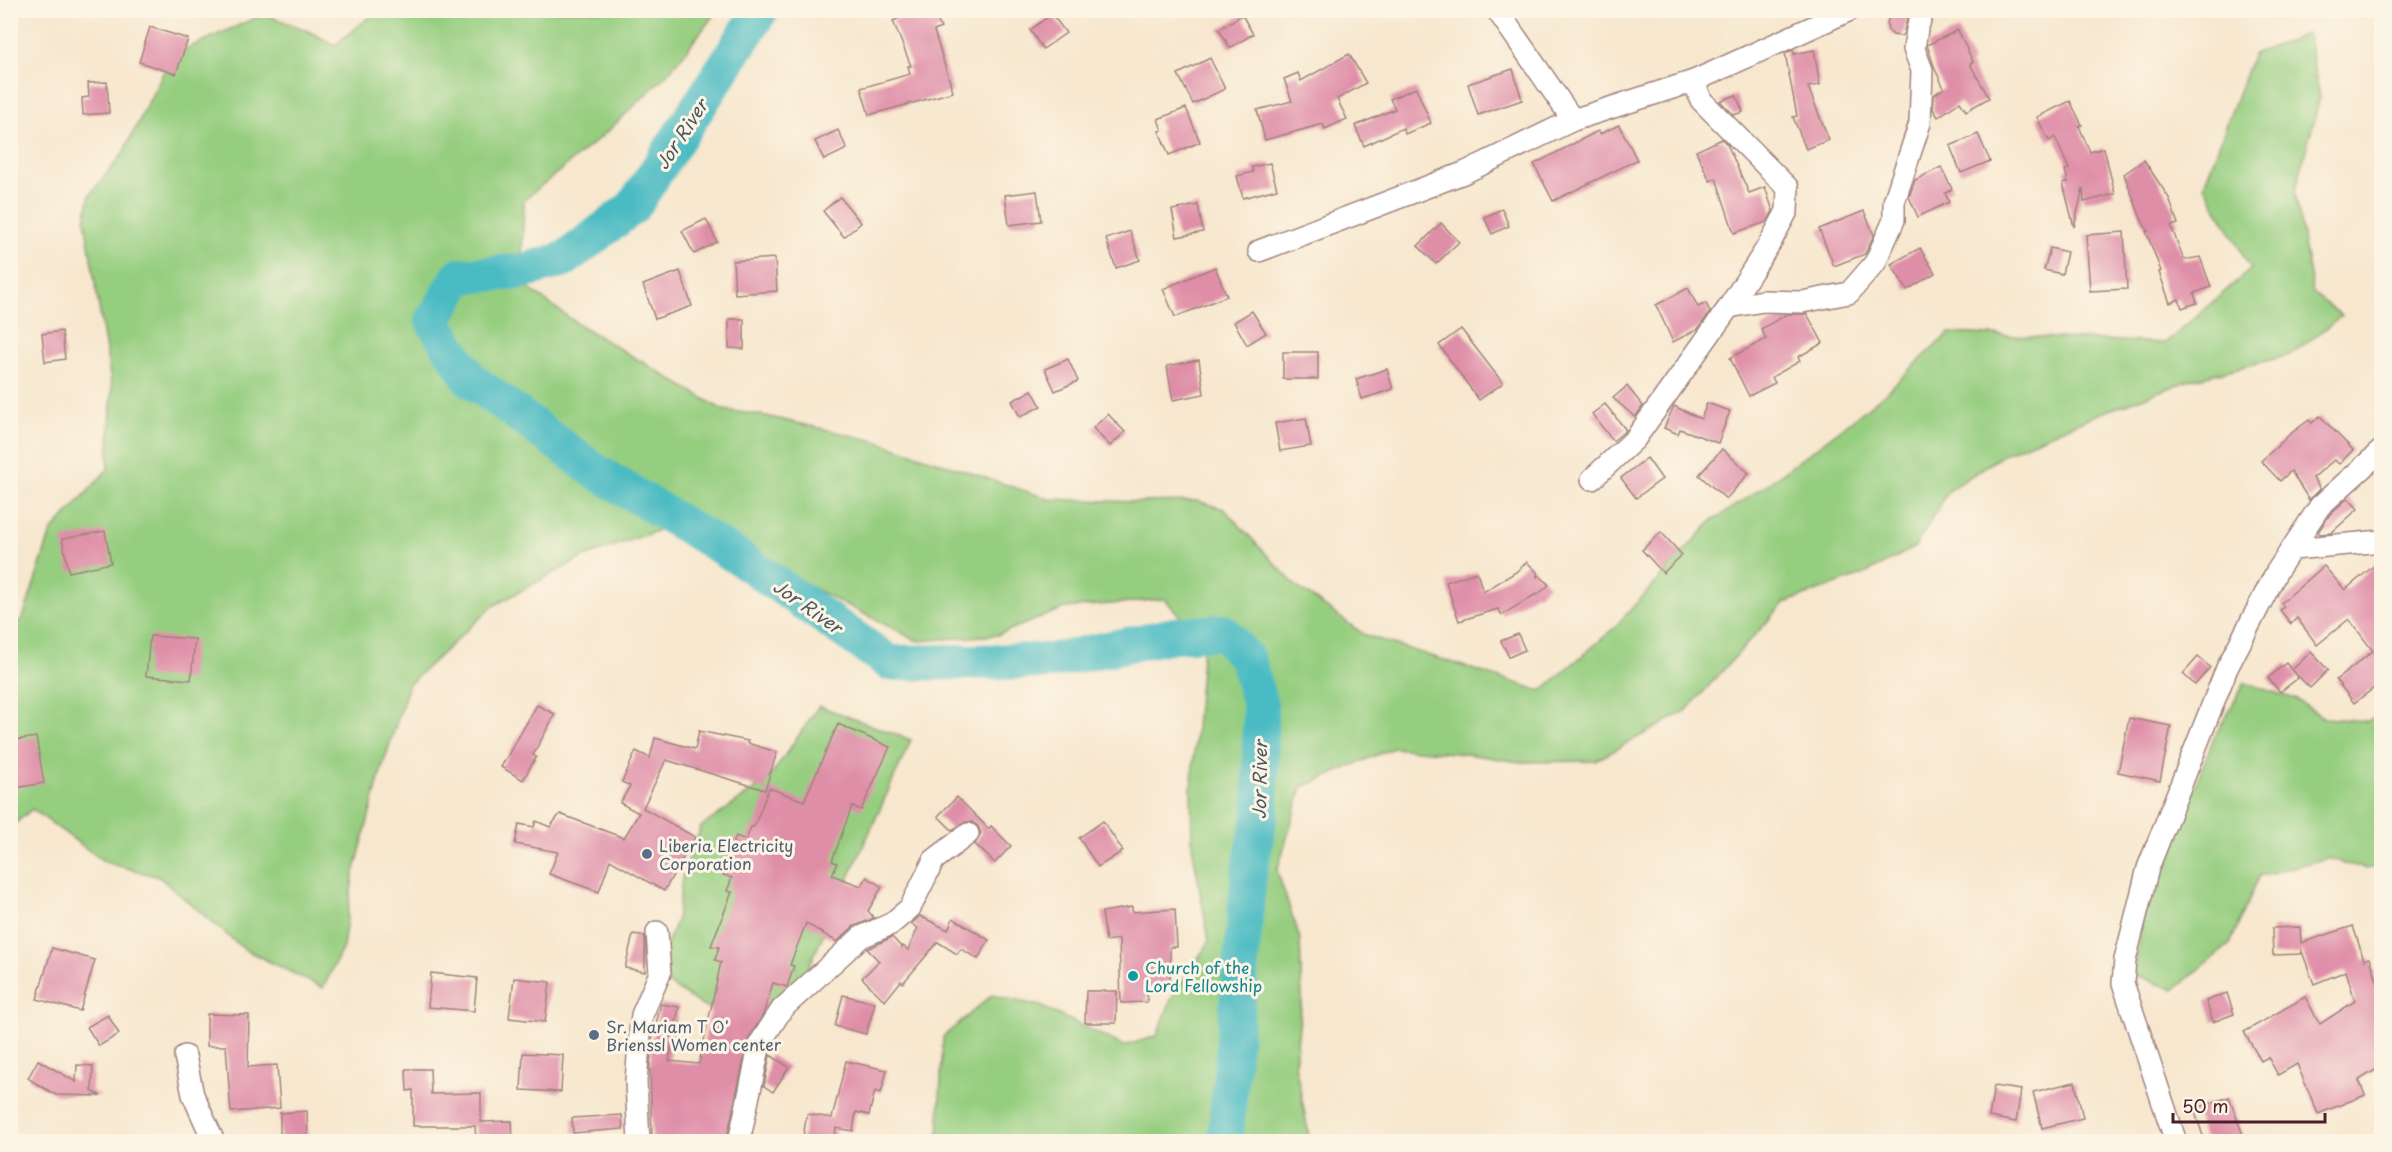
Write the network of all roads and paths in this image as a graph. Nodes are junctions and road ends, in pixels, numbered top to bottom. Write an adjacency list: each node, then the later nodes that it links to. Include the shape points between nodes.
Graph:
1 (1497, 10): 5 (street)
2 (1850, 10): 4 (street)
3 (1924, 10): 7 (street, via 1914,49 1922,70 1920,123 1894,202 1894,220 1875,262 1849,293 1802,302 1763,301)
4 (1694, 81): 5 (street); 7 (street, via 1701,100 1788,188 1787,211)
5 (1573, 120): 6 (street, via 1466,172)
6 (1259, 251)
7 (1729, 308): 9 (street, via 1635,439)
8 (2382, 450): 11 (street, via 2320,506)
9 (1592, 479)
10 (2382, 541): 11 (street)
11 (2293, 549): 18 (street, via 2277,570 2227,668 2148,868 2125,960 2123,983)
12 (968, 834): 17 (street, via 934,860 910,908 891,924 861,937 782,1009 760,1043)
13 (657, 932): 16 (street, via 660,973 642,1015 640,1034 636,1081)
14 (185, 1056): 15 (street, via 193,1095)
15 (214, 1142)
16 (639, 1142)
17 (739, 1142)
18 (2176, 1142)

